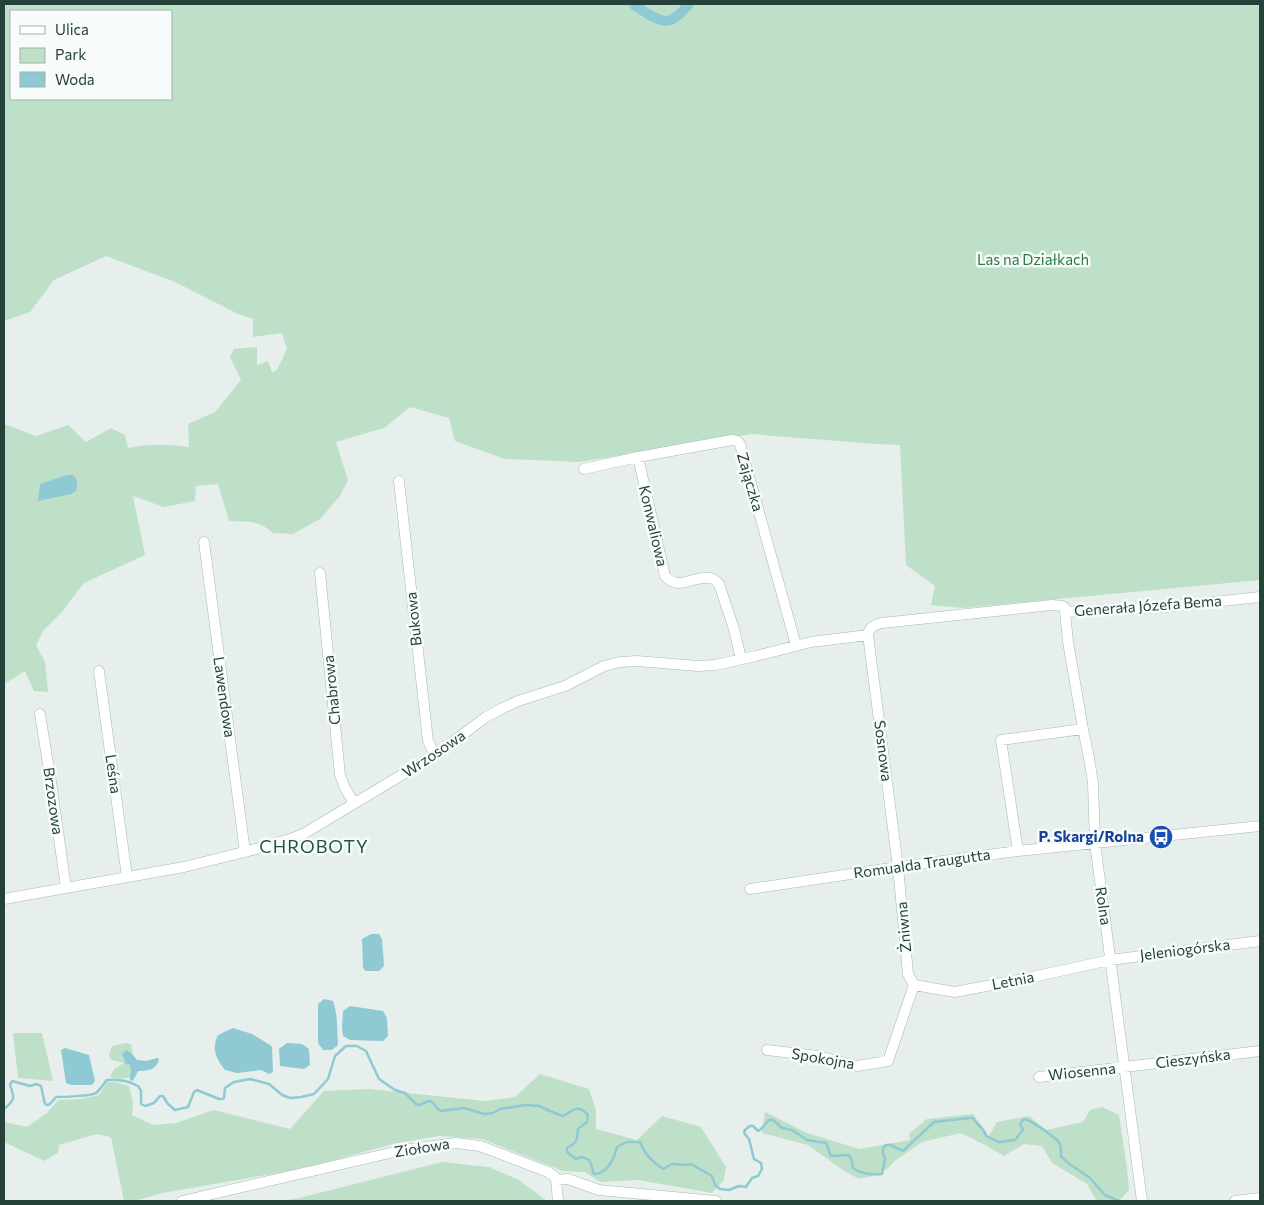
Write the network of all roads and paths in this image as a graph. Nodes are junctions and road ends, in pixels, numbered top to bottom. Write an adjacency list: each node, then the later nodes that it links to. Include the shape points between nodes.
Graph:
1 (638, 457): 2 (street, Zajączka); 9 (street, Zajączka, via 732,440 740,444); 10 (street, Konwaliowa, via 665,576 677,584 708,577 719,584)
2 (584, 469)
3 (399, 481): 14 (street, Bukowa, via 428,741)
4 (204, 542): 19 (street, Lawendowa)
5 (320, 574): 15 (street, Chabrowa, via 340,775)
6 (1260, 597): 7 (street, Generała Józefa Bema, via 1165,607)
7 (1065, 612): 8 (street, Generała Józefa Bema, via 1058,604 882,624 870,627); 13 (street, Rolna)
8 (868, 635): 9 (street, Wrzosowa); 20 (street, Sosnowa)
9 (796, 645): 10 (street, Wrzosowa)
10 (741, 659): 14 (street, Wrzosowa, via 698,666 637,660 604,666 565,686 502,708)
11 (98, 671): 21 (street, Leśna)
12 (40, 714): 22 (street, Brzozowa)
13 (1083, 729): 17 (street, Rolna, via 1093,783); 18 (street, via 1001,740)
14 (435, 755): 15 (street, Wrzosowa)
15 (354, 803): 19 (street, Wrzosowa, via 305,833)
16 (1260, 826): 17 (street, Romualda Traugutta)
17 (1095, 843): 18 (street, Romualda Traugutta); 26 (street, Rolna)
18 (1018, 851): 20 (street, Romualda Traugutta)
19 (245, 852): 21 (street, Wrzosowa)
20 (898, 867): 23 (street, Romualda Traugutta); 27 (street, Żniwna, via 908,974)
21 (127, 877): 22 (street, Wrzosowa)
22 (66, 888): 24 (street, Wrzosowa)
23 (750, 889)
24 (4, 899)
25 (1260, 941): 26 (street, Jeleniogórska)
26 (1110, 960): 27 (street, Letnia, via 955,992); 30 (street, Rolna)
27 (914, 985): 28 (street, Spokojna, via 888,1061 857,1066 818,1056)
28 (767, 1050)
29 (1260, 1051): 30 (street, Cieszyńska)
30 (1125, 1068): 31 (street, Wiosenna); 37 (street, Rolna)
31 (1039, 1077)
32 (556, 1180): 34 (street, Ziołowa, via 548,1172 480,1146 456,1143 403,1150); 35 (street); 36 (street, Ziołowa, via 568,1179 599,1190)
33 (1260, 1198): 38 (street)
34 (182, 1201)
35 (558, 1201)
36 (716, 1201)
37 (1142, 1201)
38 (1235, 1201)

